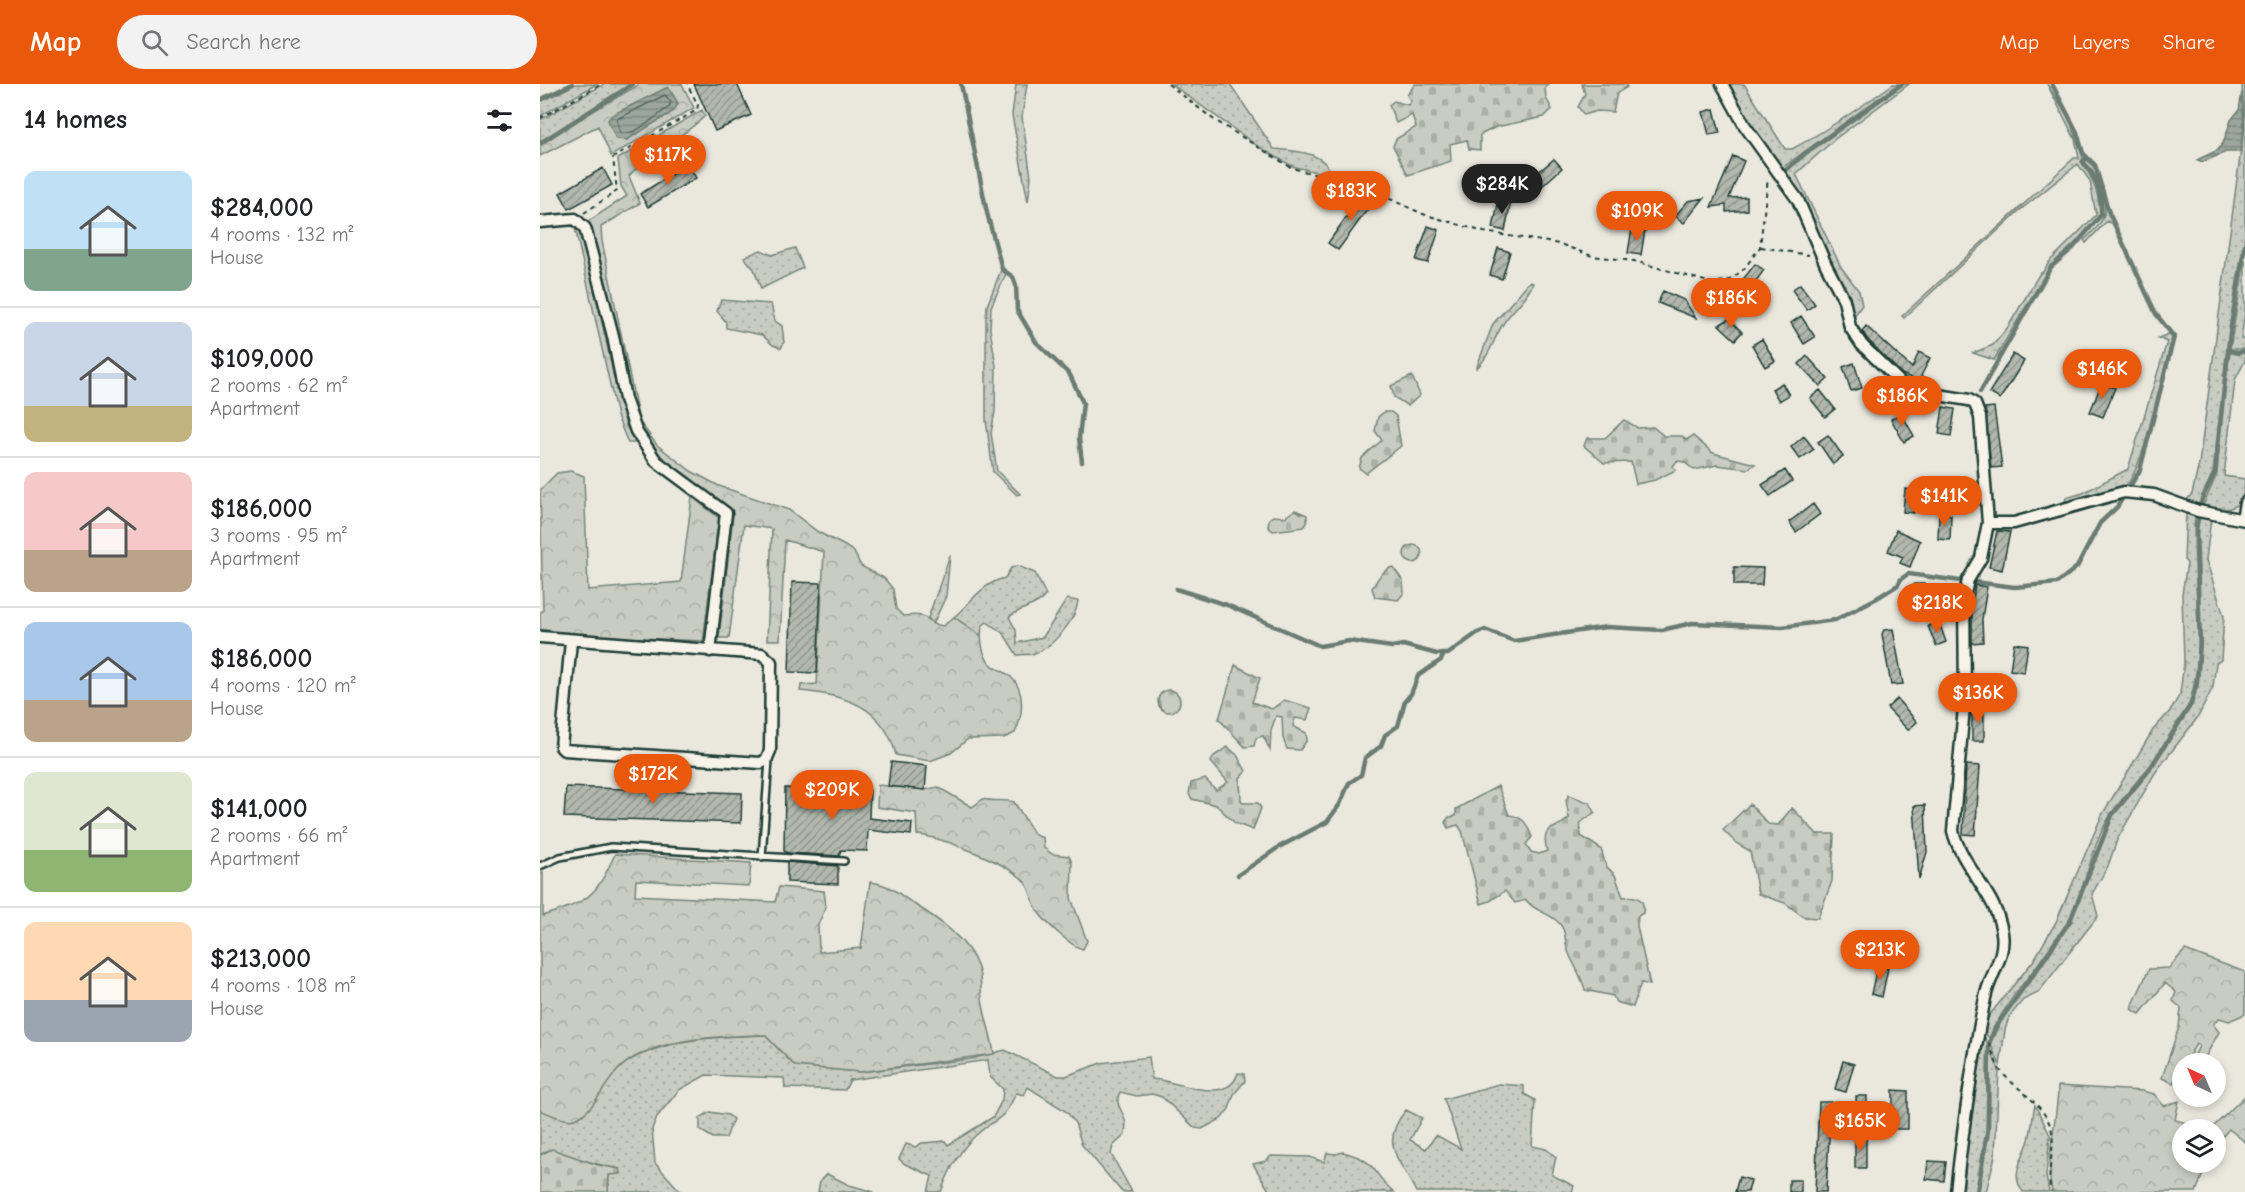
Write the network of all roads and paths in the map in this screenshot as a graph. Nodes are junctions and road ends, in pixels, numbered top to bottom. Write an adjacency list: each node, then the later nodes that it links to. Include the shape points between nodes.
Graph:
1 (602, 84): 5 (path)
2 (687, 84): 7 (path, via 697,110 614,158 617,191)
3 (1168, 84): 9 (path, via 1213,119 1292,168 1368,189 1423,214 1484,232 1560,244 1712,283 1730,280)
4 (1722, 84): 6 (street)
5 (540, 118)
6 (1767, 157): 9 (path); 10 (street, via 1798,200)
7 (574, 219): 8 (street); 16 (street, via 585,228 588,237 636,431 656,461 726,513)
8 (540, 222)
9 (1760, 247): 10 (path, via 1816,256)
10 (1826, 266): 13 (street, via 1844,300 1850,327 1862,345 1902,384 1920,393 1969,399 1975,404 1980,417)
11 (2245, 503): 12 (street)
12 (2243, 520): 13 (street, via 2198,511 2154,495 2124,492 2014,523)
13 (1989, 523): 21 (street, via 1981,558 1968,580 1964,598 1965,696 1953,831 1957,846 1995,909 2002,933 2002,953 1986,994)
14 (540, 637): 15 (street)
15 (571, 641): 16 (street); 17 (street, via 561,747 564,750 760,763)
16 (710, 651): 17 (street, via 762,654 771,662)
17 (770, 751): 18 (lane)
18 (762, 857): 19 (lane); 20 (lane, via 611,847 560,857)
19 (844, 861)
20 (540, 866)
21 (1980, 1024): 22 (street); 23 (path, via 2000,1070 2037,1106 2052,1133 2048,1174)
22 (1956, 1192)
23 (2051, 1192)

